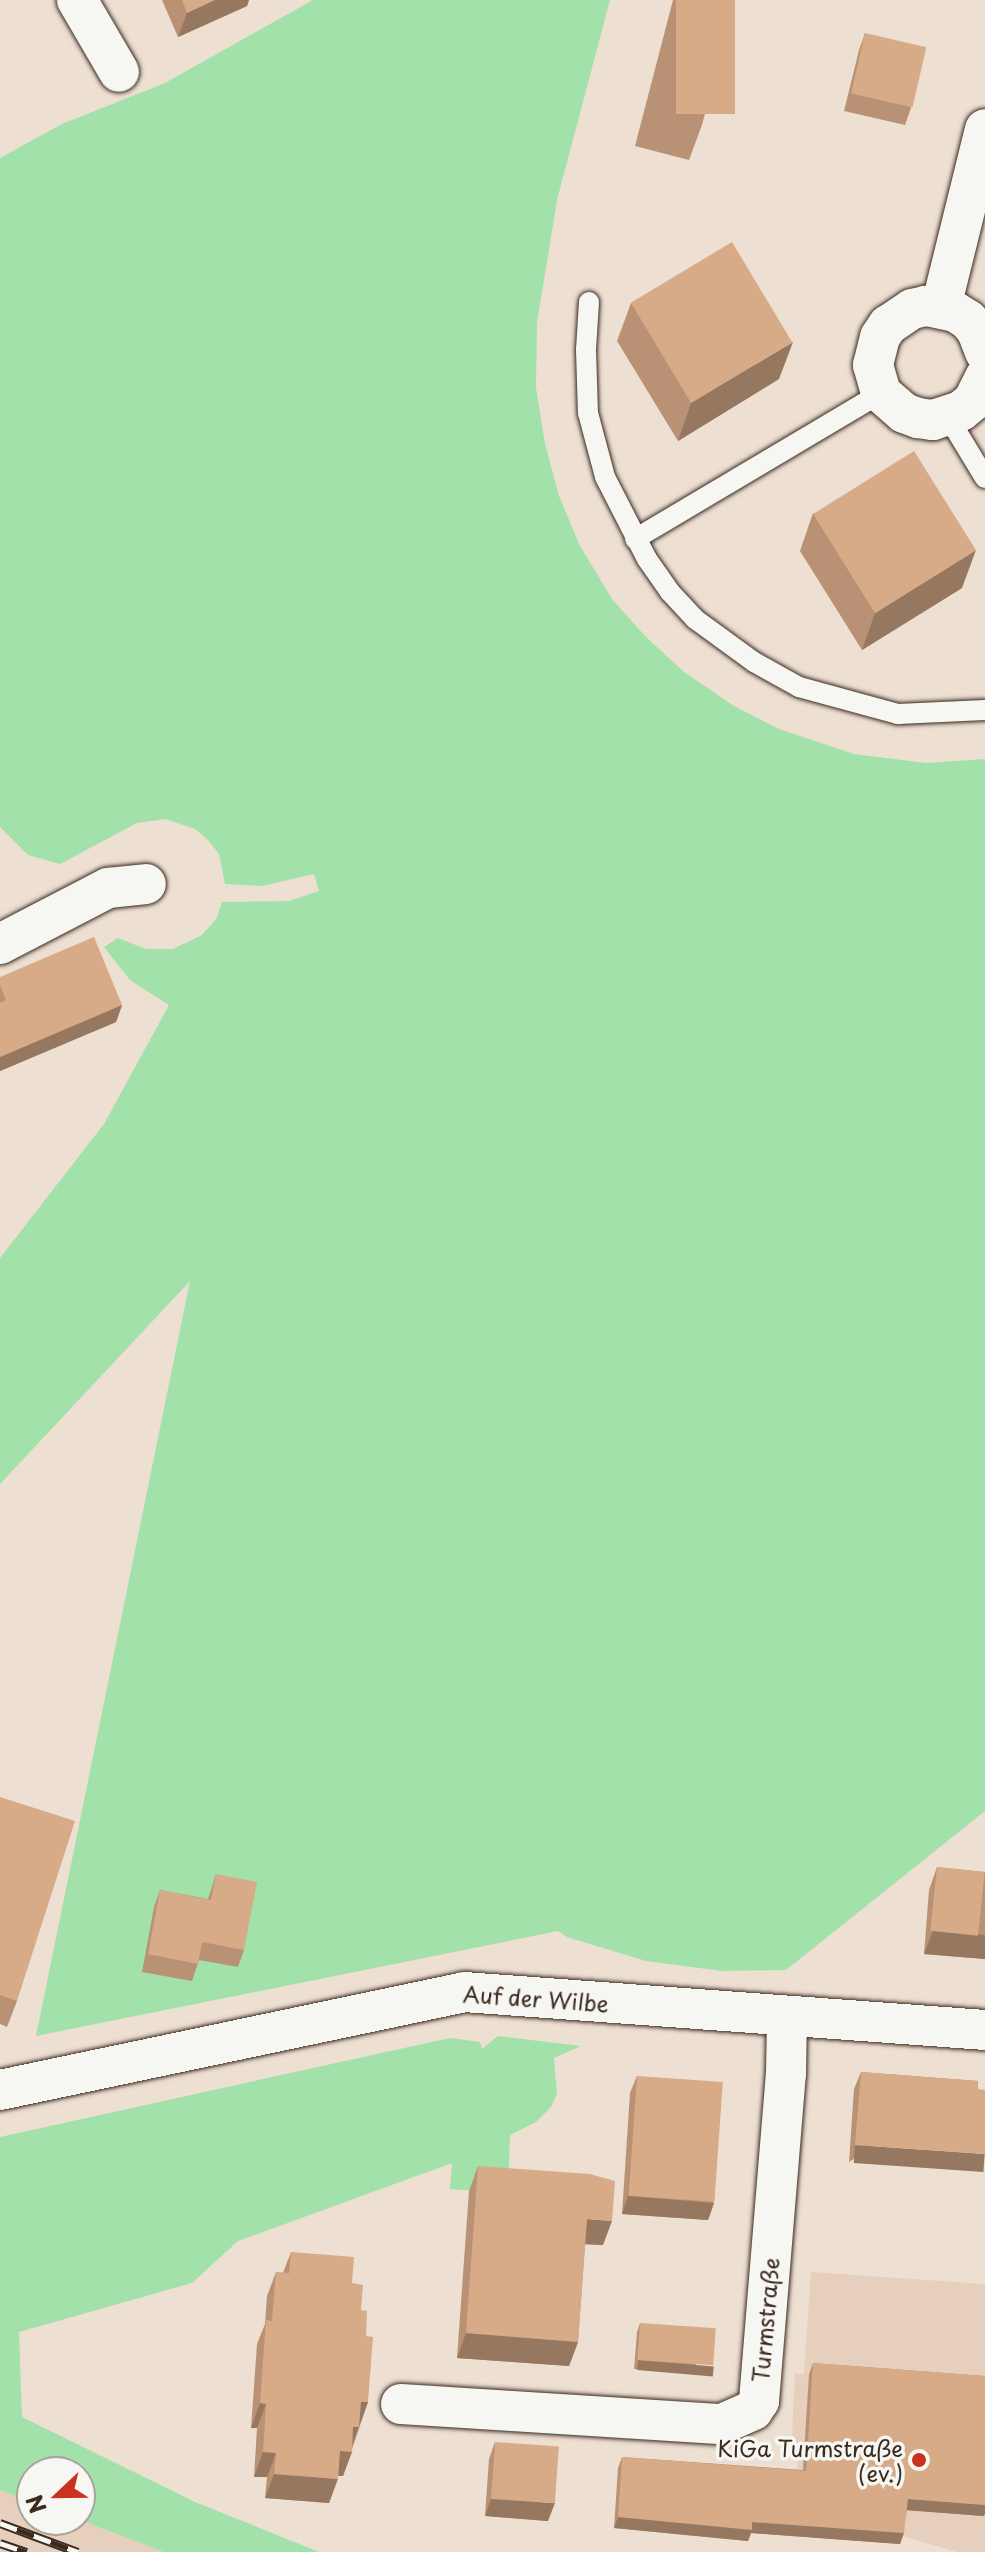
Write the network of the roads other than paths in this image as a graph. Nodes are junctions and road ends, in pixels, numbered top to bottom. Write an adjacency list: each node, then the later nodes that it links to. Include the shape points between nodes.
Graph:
1 (77, 0): 2 (street)
2 (119, 72)
3 (985, 129): 5 (street)
4 (589, 302): 11 (lane, via 588,413 605,477)
5 (941, 307): 6 (street, via 968,320); 8 (street, via 912,309 888,325 873,365)
6 (985, 352)
7 (985, 377): 9 (street, via 973,401)
8 (881, 393): 9 (street, via 904,413); 11 (lane)
9 (948, 417): 10 (lane)
10 (985, 478)
11 (635, 539): 12 (lane, via 695,619 799,687 898,714)
12 (985, 710)
13 (146, 884): 14 (street, via 108,888)
14 (0, 944)
15 (787, 2016): 16 (street, Auf der Wilbe); 17 (street, Auf der Wilbe, via 464,1992); 18 (street, Turmstraße, via 759,2401 753,2410 722,2424)
16 (985, 2030)
17 (0, 2090)
18 (401, 2404)

